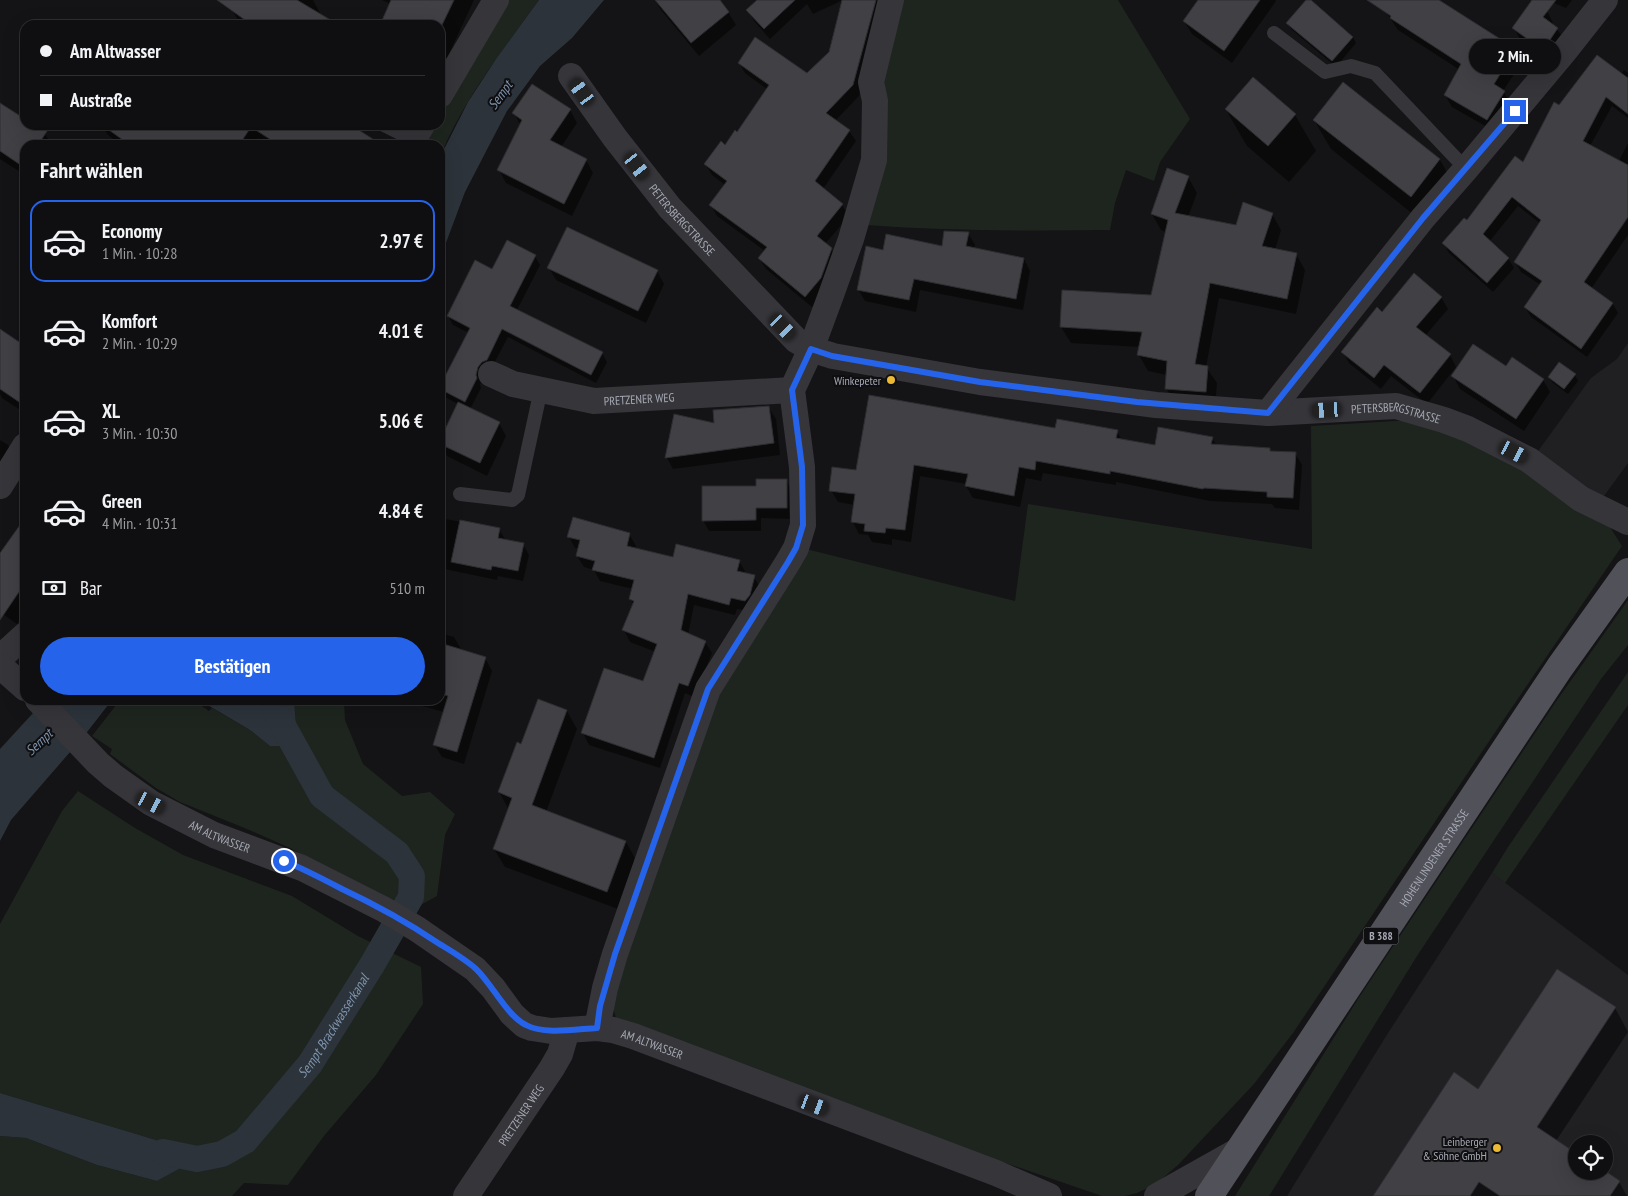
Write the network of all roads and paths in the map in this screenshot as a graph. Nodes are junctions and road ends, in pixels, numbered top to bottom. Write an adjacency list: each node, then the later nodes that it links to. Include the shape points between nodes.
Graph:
1 (496, 0): 6 (street)
2 (891, 0): 10 (street, via 871,82 875,101 874,160 851,239)
3 (1605, 0): 9 (street)
4 (1274, 33): 9 (lane, via 1325,72 1351,66 1375,73)
5 (571, 76): 10 (street, PETERSBERGSTRASSE, via 670,208 796,340)
6 (445, 87)
7 (397, 130): 8 (lane)
8 (415, 137)
9 (1466, 169): 14 (street, via 1423,218)
10 (811, 349): 13 (street); 14 (street, PETERSBERGSTRASSE, via 832,356 980,382 1156,405)
11 (491, 374): 12 (street, PRETZENER WEG, via 513,384)
12 (541, 390): 13 (street, PRETZENER WEG, via 594,402); 17 (lane, via 518,495 512,500)
13 (792, 390): 25 (street, via 802,467 803,525 788,562 708,689 615,954)
14 (1268, 413): 18 (street, PETERSBERGSTRASSE, via 1396,406 1444,420 1529,460 1582,499)
15 (20, 454): 16 (street)
16 (0, 486)
17 (460, 494)
18 (1628, 522)
19 (1628, 572): 27 (main road, HOHENLINDENER STRASSE / B 388, via 1560,667)
20 (20, 640): 21 (street)
21 (0, 658)
22 (0, 666): 23 (street, AM ALTWASSER)
23 (20, 684)
24 (42, 705): 26 (street, AM ALTWASSER, via 113,776 151,803 214,835 302,868 385,910 475,969 524,1025)
25 (597, 1028): 26 (street, AM ALTWASSER); 29 (street, AM ALTWASSER, via 633,1036)
26 (567, 1030): 28 (street, PRETZENER WEG, via 552,1068)
27 (1239, 1150): 30 (street); 31 (main road, HOHENLINDENER STRASSE / B 388)
28 (466, 1196)
29 (1049, 1196)
30 (1157, 1196)
31 (1209, 1196)

